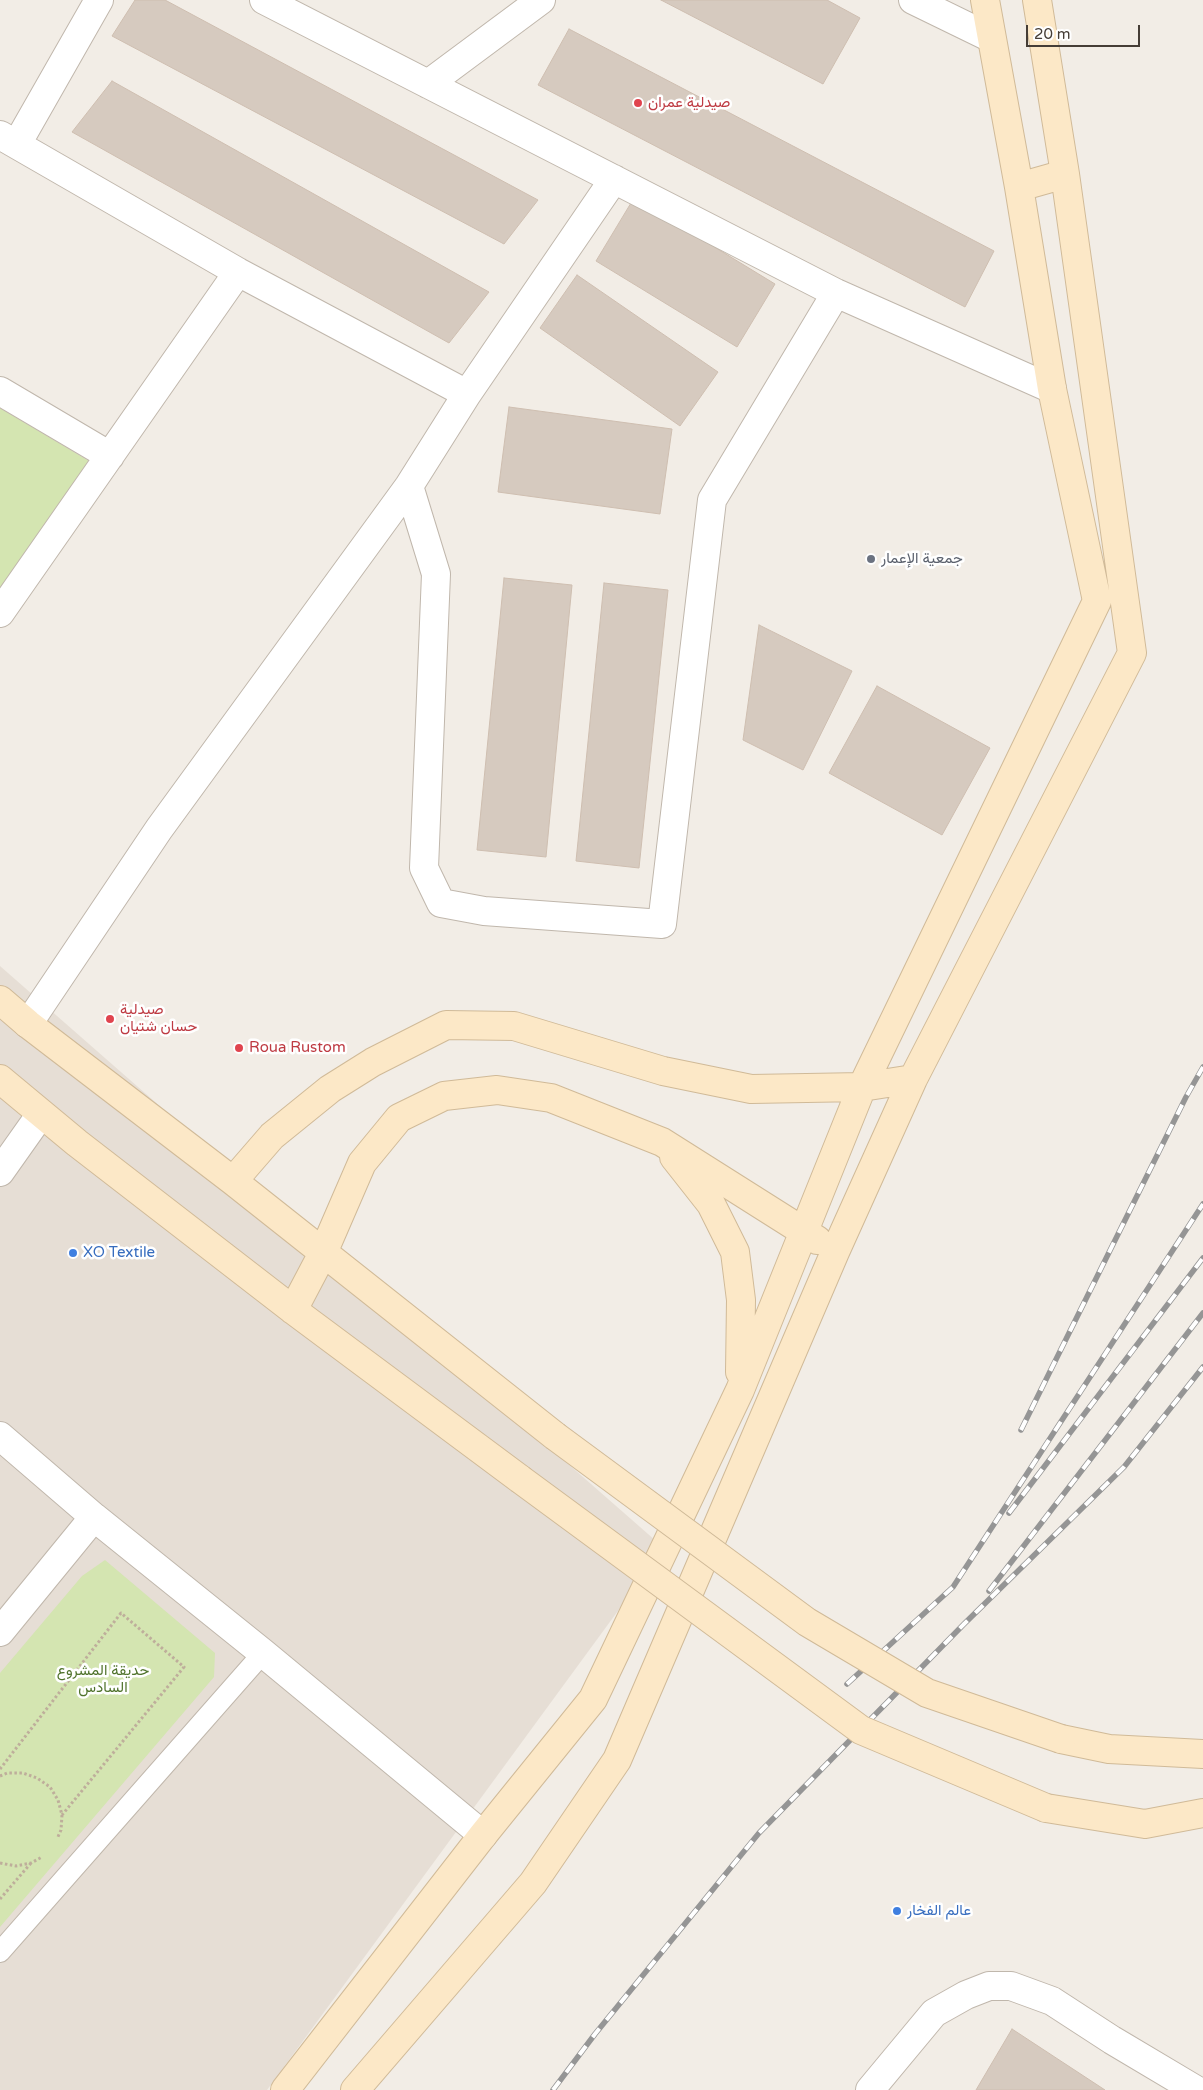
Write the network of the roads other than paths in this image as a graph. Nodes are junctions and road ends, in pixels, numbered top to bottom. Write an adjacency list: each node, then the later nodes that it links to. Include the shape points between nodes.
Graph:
1 (99, 0): 9 (street)
2 (264, 0): 8 (street)
3 (541, 0): 8 (street)
4 (913, 0): 7 (street)
5 (985, 0): 7 (main road)
6 (1037, 0): 10 (main road)
7 (991, 38): 12 (main road)
8 (428, 84): 11 (street)
9 (9, 139): 13 (street)
10 (1065, 174): 12 (main road); 24 (main road, via 1132,653)
11 (614, 179): 14 (street); 17 (street)
12 (1019, 187): 15 (main road)
13 (238, 272): 17 (street); 18 (street)
14 (836, 293): 15 (street); 19 (street, via 712,500 662,924 484,911 441,903 424,868 436,574)
15 (1052, 389): 25 (main road, via 1097,600)
16 (0, 391): 18 (street)
17 (467, 394): 19 (street)
18 (110, 456): 20 (street)
19 (409, 486): 22 (street, via 159,829)
20 (0, 614)
21 (0, 1000): 22 (main road)
22 (28, 1024): 29 (main road)
23 (0, 1078): 26 (main road)
24 (913, 1079): 25 (main road); 31 (main road)
25 (862, 1087): 29 (main road, via 751,1089 663,1071 514,1026 446,1025 373,1062 330,1089 272,1136); 30 (main road)
26 (42, 1114): 28 (street); 33 (main road)
27 (662, 1142): 30 (main road); 32 (main road, via 551,1098 497,1090 444,1096 399,1118 362,1163); 34 (main road, via 711,1204 735,1252 742,1300)
28 (0, 1172)
29 (233, 1181): 32 (main road)
30 (803, 1230): 31 (main road); 34 (main road)
31 (835, 1252): 44 (main road, via 617,1760 533,1883)
32 (323, 1253): 33 (main road); 39 (main road, bridge, via 555,1436 815,1627 927,1694 1061,1739 1108,1749)
33 (293, 1310): 40 (main road, bridge, via 861,1730 1046,1808 1146,1824)
34 (740, 1390): 41 (main road, via 593,1699)
35 (0, 1436): 36 (street)
36 (94, 1517): 37 (street); 38 (street)
37 (0, 1632)
38 (263, 1653): 41 (street); 42 (lane)
39 (1203, 1754)
40 (1203, 1813)
41 (483, 1835): 43 (main road)
42 (0, 1952)
43 (285, 2090)
44 (355, 2090)
45 (870, 2090): 46 (street, via 934,2013 989,1986 1011,1986 1052,2001)
46 (1196, 2090)

